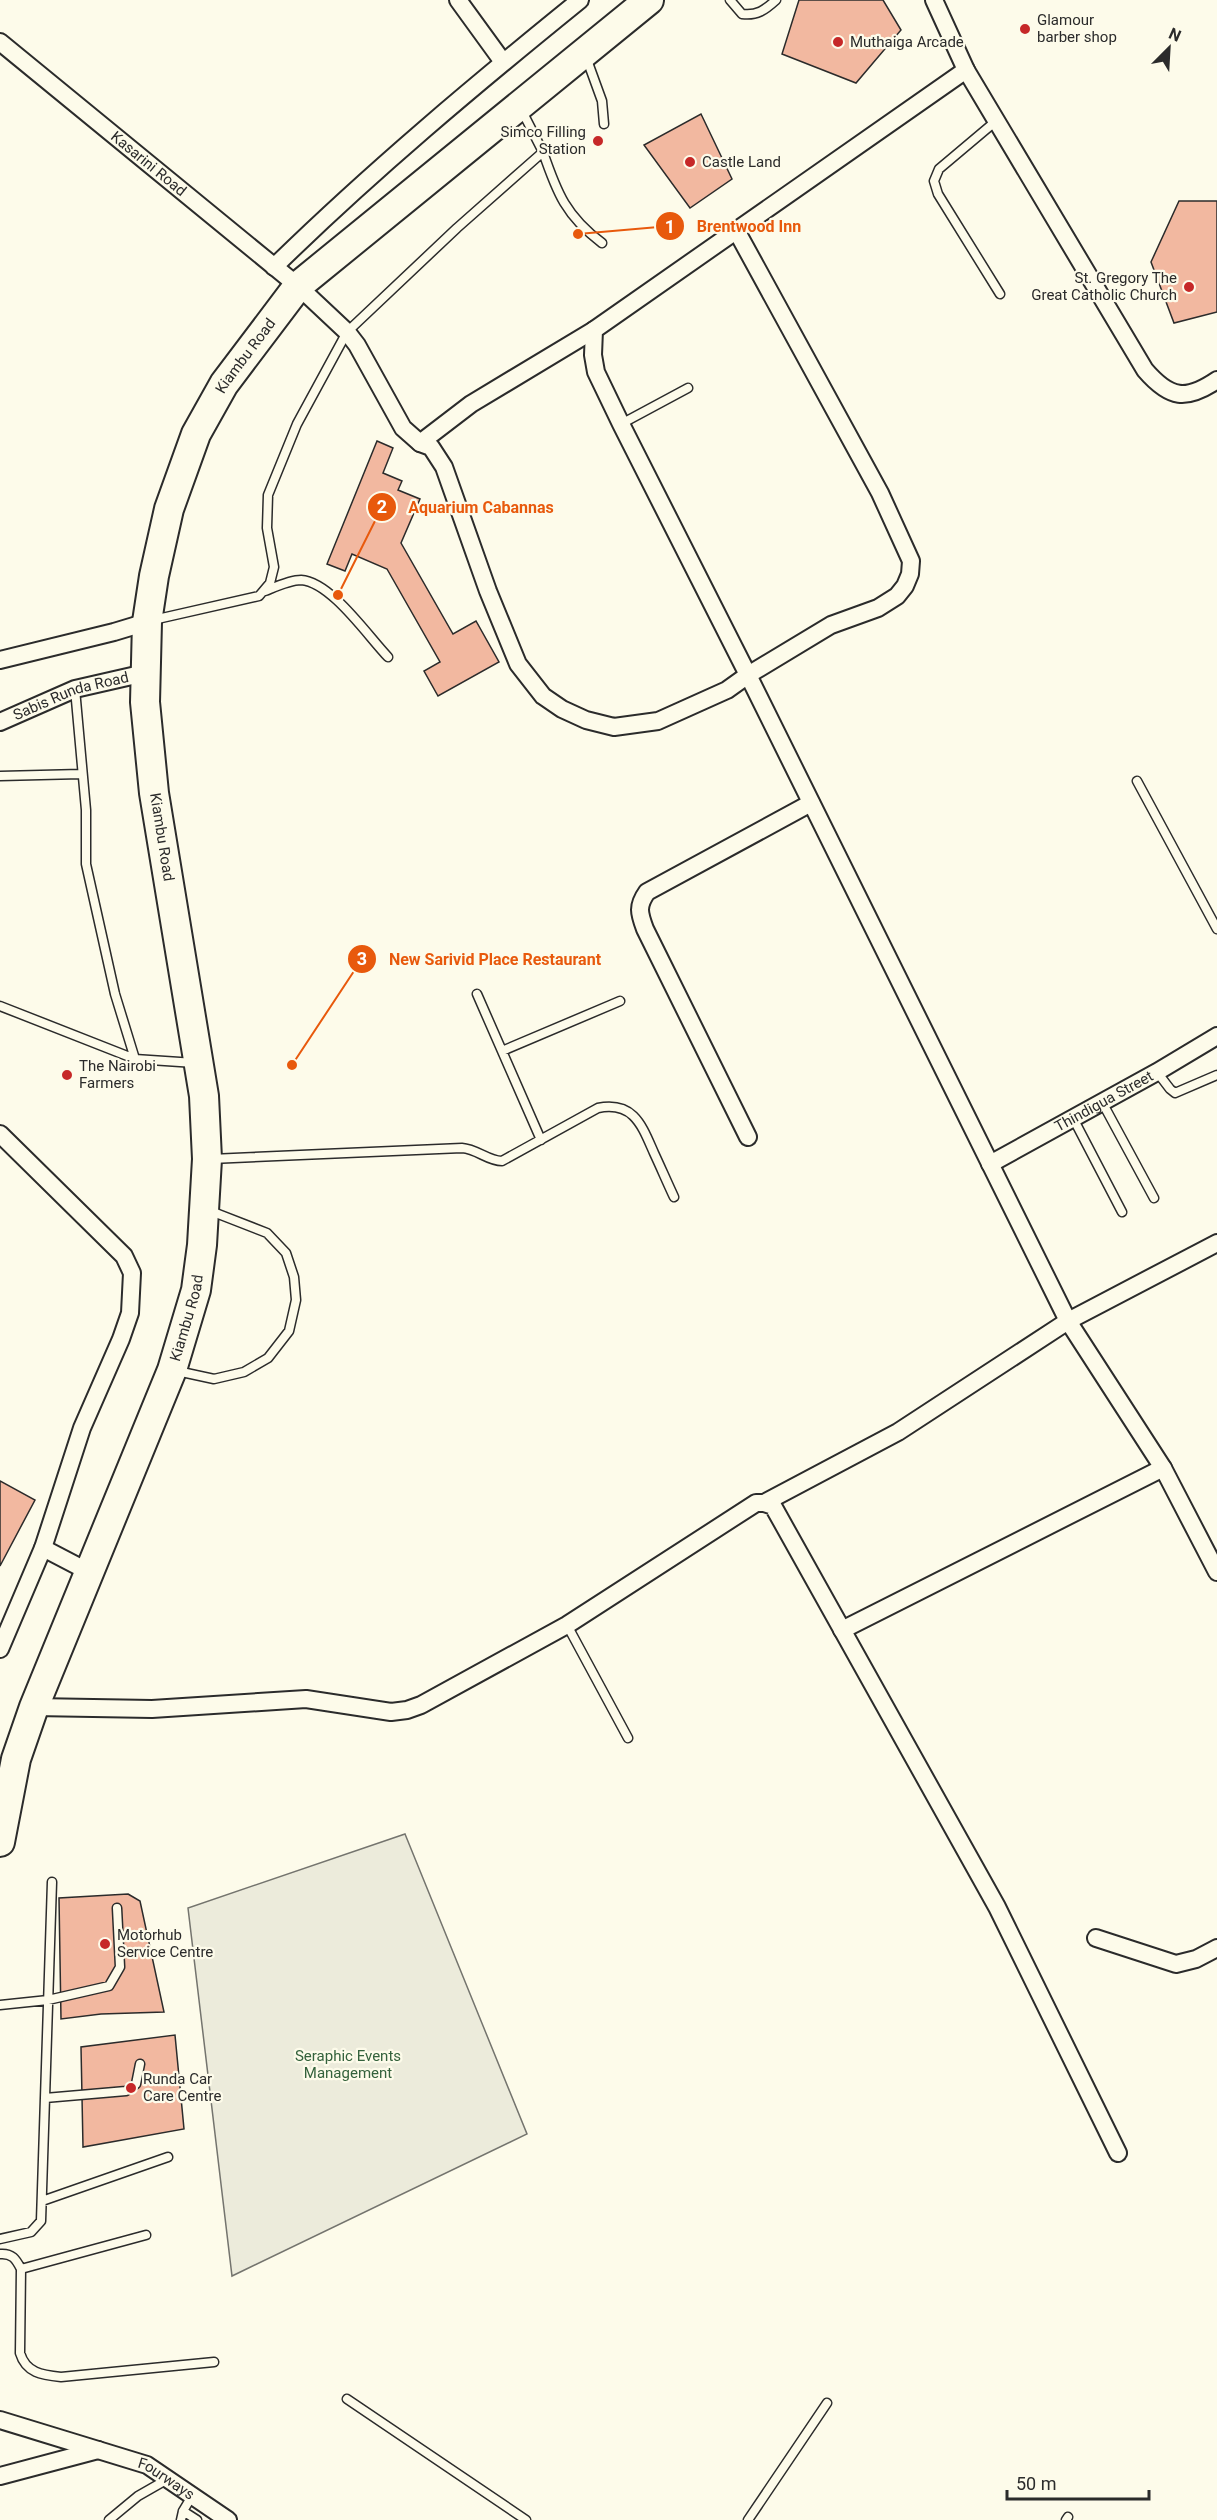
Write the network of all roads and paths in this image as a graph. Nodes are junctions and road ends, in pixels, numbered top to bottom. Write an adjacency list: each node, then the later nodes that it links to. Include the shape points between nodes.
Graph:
1 (458, 0): 9 (street)
2 (580, 0): 9 (street)
3 (649, 0): 8 (highway, Kiambu Road)
4 (730, 0): 5 (lane, via 742,14 753,16)
5 (777, 0)
6 (934, 0): 10 (street)
7 (0, 42): 17 (street, Kasarini Road)
8 (584, 51): 11 (highway, Kiambu Road); 13 (lane, via 602,101)
9 (503, 62): 17 (street, via 342,201)
10 (966, 70): 12 (street); 15 (street)
11 (518, 105): 14 (lane); 18 (highway, Kiambu Road)
12 (996, 121): 19 (lane, via 939,169 934,181 938,194); 22 (street, via 1145,370 1168,392 1181,394 1194,394)
13 (604, 124)
14 (543, 152): 16 (lane, via 558,194 581,227); 21 (lane)
15 (736, 230): 20 (street); 31 (street, Kasarini Road, via 880,493 911,561 905,586 887,602 831,625)
16 (602, 243)
17 (274, 267): 18 (street, Kasarini Road)
18 (297, 286): 21 (street, Kasarini Road); 27 (highway, Kiambu Road, via 224,384 196,434 169,509)
19 (1000, 294)
20 (594, 330): 24 (street, via 592,355 596,372); 25 (street, via 471,404)
21 (347, 332): 25 (street, Kasarini Road, via 403,428); 26 (lane, via 297,424 268,495 267,528 274,567)
22 (1217, 380)
23 (688, 388): 24 (lane)
24 (621, 424): 31 (street)
25 (420, 443): 31 (street, Kasarini Road, via 431,447 444,466 518,664 543,696 586,720 614,727 629,726 658,721 727,690)
26 (264, 591): 27 (lane, via 259,596); 28 (lane, via 297,580 314,582 328,591)
27 (147, 622): 29 (street); 30 (highway, Kiambu Road)
28 (388, 657)
29 (0, 660)
30 (146, 673): 32 (street, Sabis Runda Road); 45 (highway, Kiambu Road, via 154,793)
31 (748, 675): 37 (street)
32 (75, 689): 33 (street, Sabis Runda Road); 34 (lane)
33 (0, 722)
34 (81, 774): 35 (lane); 44 (lane, via 86,864 115,994)
35 (0, 776)
36 (1137, 781): 38 (lane)
37 (812, 803): 51 (street, via 647,892 639,903 645,929); 54 (street)
38 (1217, 929)
39 (477, 994): 43 (lane)
40 (620, 1001): 43 (lane)
41 (0, 1006): 44 (lane)
42 (1217, 1036): 46 (street, Thindigua Street)
43 (502, 1051): 52 (lane)
44 (135, 1059): 45 (lane)
45 (199, 1063): 53 (highway, Kiambu Road)
46 (1157, 1072): 47 (lane, via 1175,1093); 48 (street, Thindigua Street)
47 (1217, 1075)
48 (1102, 1102): 49 (street, Thindigua Street); 56 (lane)
49 (1073, 1118): 54 (street, Thindigua Street); 58 (lane)
50 (0, 1134): 64 (street, via 124,1256 132,1273 130,1313 82,1428)
51 (748, 1137)
52 (541, 1140): 53 (lane, via 502,1161 494,1161 471,1148); 55 (lane, via 598,1108 620,1107 639,1121)
53 (207, 1159): 57 (highway, Kiambu Road)
54 (990, 1164): 60 (street)
55 (674, 1197)
56 (1154, 1198)
57 (204, 1209): 61 (highway, Kiambu Road, via 196,1290); 61 (lane, via 267,1233 286,1253 296,1300 290,1331 268,1358 244,1372 214,1379)
58 (1122, 1212)
59 (1217, 1243): 60 (street)
60 (1068, 1321): 62 (street); 63 (street, via 898,1432)
61 (172, 1370): 65 (highway, Kiambu Road)
62 (1163, 1468): 66 (street); 68 (street)
63 (764, 1503): 67 (street, via 756,1503); 68 (street, via 773,1506)
64 (43, 1548): 65 (street); 69 (street)
65 (89, 1572): 70 (highway, Kiambu Road)
66 (1217, 1572)
67 (567, 1625): 70 (street, via 407,1710 391,1712 306,1699 152,1709); 71 (lane)
68 (842, 1630): 82 (street, via 997,1907)
69 (0, 1649)
70 (34, 1707): 72 (highway, Kiambu Road)
71 (628, 1738)
72 (8, 1753): 73 (highway, Kiambu Road)
73 (0, 1842)
74 (52, 1882): 78 (lane)
75 (117, 1908): 78 (lane, via 120,1967 109,1986)
76 (1096, 1938): 77 (street, via 1176,1964)
77 (1217, 1948)
78 (48, 2000): 79 (lane); 81 (lane)
79 (0, 2005)
80 (140, 2064): 81 (lane, via 136,2084 126,2091)
81 (45, 2098): 84 (lane)
82 (1118, 2153)
83 (168, 2157): 84 (lane)
84 (42, 2201): 86 (lane, via 37,2227)
85 (146, 2235): 88 (lane)
86 (0, 2239)
87 (0, 2254): 88 (lane, via 16,2259)
88 (21, 2269): 89 (lane, via 20,2352 30,2369 45,2376 62,2377)
89 (214, 2362)
90 (347, 2399): 100 (lane)
91 (827, 2403): 101 (lane)
92 (0, 2420): 93 (street, Fourways)
93 (99, 2450): 94 (street); 95 (street, Fourways, via 147,2465)
94 (0, 2476)
95 (166, 2480): 96 (street, Fourways); 97 (lane)
96 (185, 2509): 98 (lane); 99 (street, Fourways)
97 (109, 2520)
98 (197, 2520)
99 (228, 2520)
100 (526, 2520)
101 (748, 2520)

